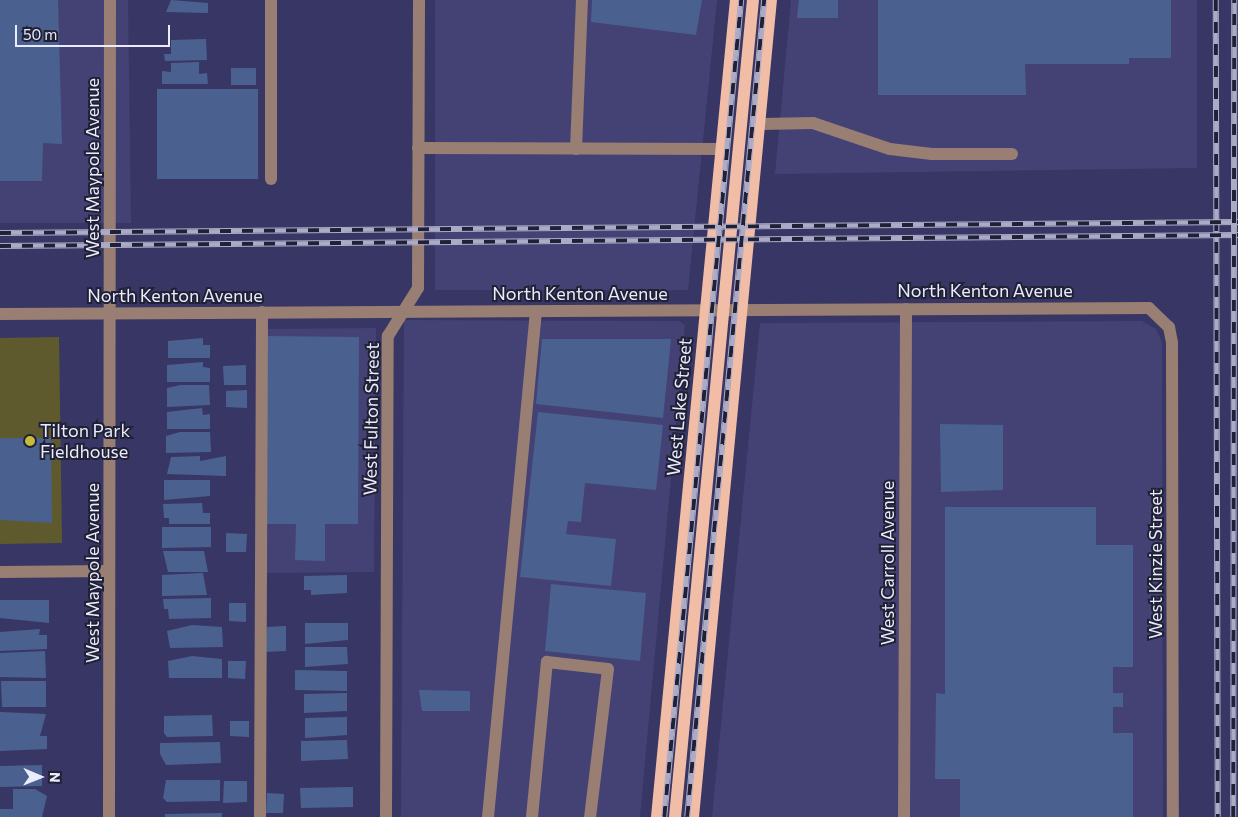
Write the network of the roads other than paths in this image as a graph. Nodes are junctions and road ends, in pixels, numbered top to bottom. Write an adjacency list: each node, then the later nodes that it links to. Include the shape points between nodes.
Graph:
1 (110, 0): 21 (street, West Maypole Avenue)
2 (271, 0): 13 (street)
3 (419, 0): 9 (street, West Fulton Street)
4 (582, 0): 10 (street)
5 (736, 0): 11 (main road, West Lake Street)
6 (753, 0): 16 (main road, West Lake Street)
7 (771, 0): 8 (main road)
8 (759, 124): 12 (street, via 813,123 890,149 932,154); 17 (main road)
9 (418, 148): 10 (street); 18 (street, West Fulton Street, via 418,288)
10 (576, 149): 11 (street)
11 (722, 149): 15 (main road, West Lake Street)
12 (1012, 154)
13 (271, 179)
14 (906, 308): 17 (street, North Kenton Avenue); 23 (street, North Kenton Avenue, via 1136,307); 35 (street, West Carroll Avenue)
15 (706, 309): 16 (street, North Kenton Avenue); 19 (street, North Kenton Avenue); 32 (main road, West Lake Street)
16 (724, 310): 17 (street, North Kenton Avenue); 33 (main road, West Lake Street)
17 (742, 310): 34 (main road)
18 (402, 311): 19 (street, North Kenton Avenue); 20 (street, North Kenton Avenue); 28 (street, West Fulton Street, via 388,336)
19 (536, 311): 29 (street)
20 (262, 312): 21 (street, North Kenton Avenue); 27 (street)
21 (109, 313): 22 (street, North Kenton Avenue); 24 (street, West Maypole Avenue)
22 (0, 314)
23 (1159, 314): 36 (street, West Kinzie Street, via 1172,343)
24 (109, 571): 25 (street); 26 (street, West Maypole Avenue)
25 (0, 572)
26 (109, 817)
27 (260, 817)
28 (386, 817)
29 (488, 817)
30 (532, 817): 31 (street, via 547,662 608,669)
31 (590, 817)
32 (657, 817)
33 (675, 817)
34 (693, 817)
35 (904, 817)
36 (1173, 817)

